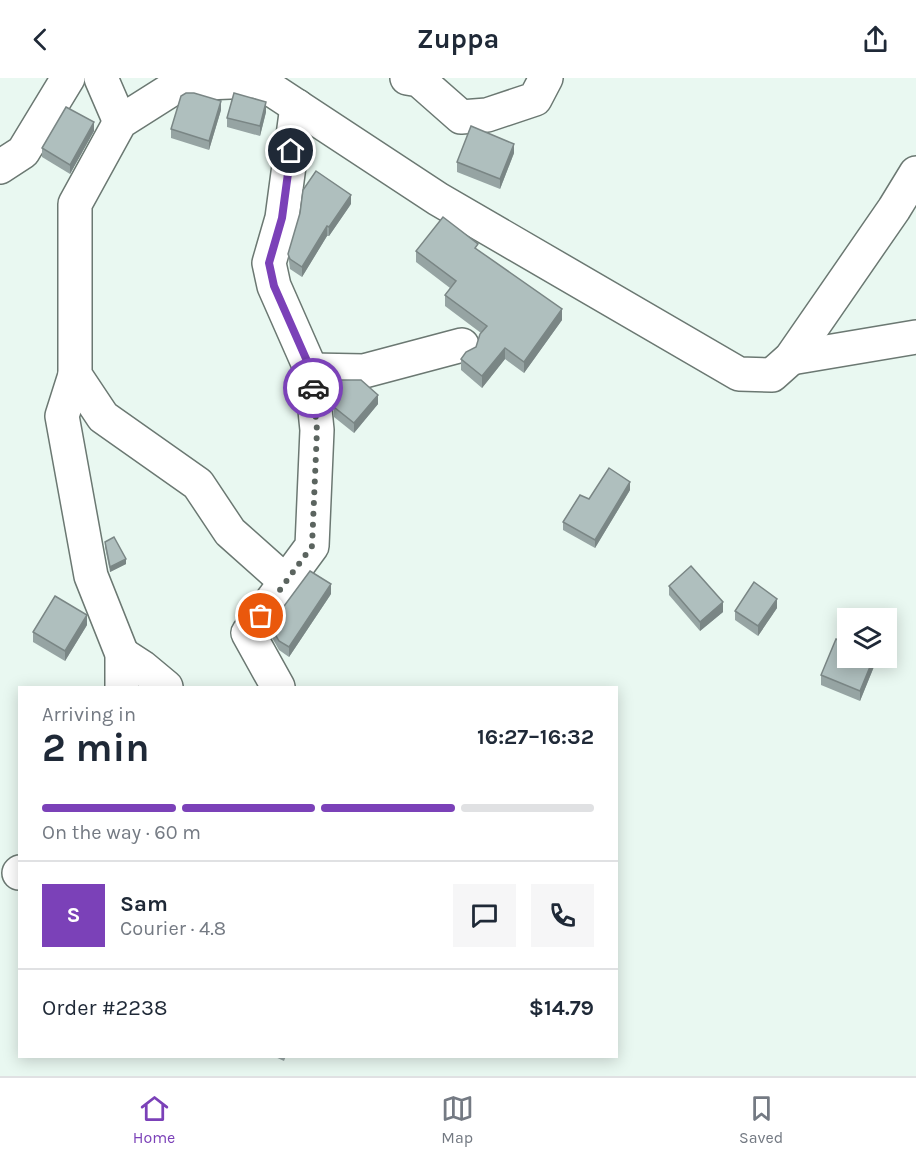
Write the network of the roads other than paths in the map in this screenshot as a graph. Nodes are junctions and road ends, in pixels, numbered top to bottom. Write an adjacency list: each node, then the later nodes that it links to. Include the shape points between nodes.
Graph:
1 (68, 78): 8 (street, via 23,152)
2 (101, 78): 7 (street)
3 (407, 78): 4 (street, via 419,80 461,117 487,115 535,99)
4 (546, 78)
5 (266, 81): 6 (street); 7 (street, via 180,84)
6 (297, 106): 12 (street, via 438,199 739,374 772,375); 13 (street, via 282,218 269,263 274,286)
7 (120, 122): 14 (street, via 75,204)
8 (0, 167)
9 (916, 173): 12 (street)
10 (916, 337): 12 (street)
11 (462, 345): 13 (street, via 364,370)
12 (791, 358)
13 (311, 370): 15 (street, via 317,430 312,546)
14 (75, 375): 15 (street, via 103,417 198,484 230,532); 16 (street, via 62,416 91,576)
15 (285, 581): 19 (street, via 248,633)
16 (122, 654): 17 (street); 18 (street)
17 (122, 686)
18 (165, 686)
19 (277, 686)

